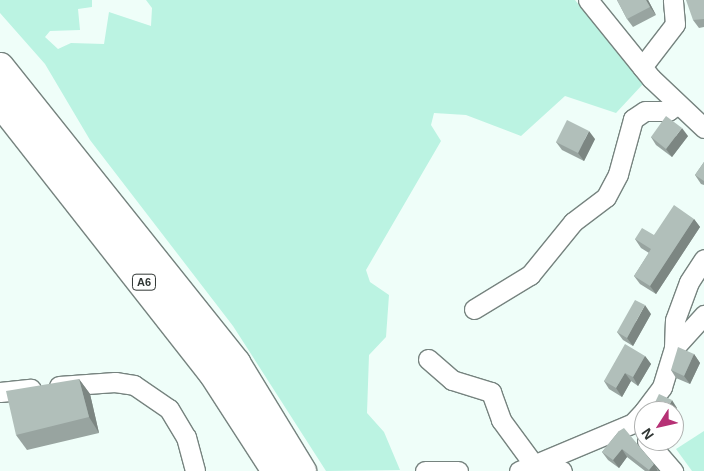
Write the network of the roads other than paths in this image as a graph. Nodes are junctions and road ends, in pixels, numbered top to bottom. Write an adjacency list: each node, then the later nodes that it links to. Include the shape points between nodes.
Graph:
1 (588, 0): 4 (street)
2 (673, 0): 4 (street, via 675,24)
3 (0, 67): 20 (highway, A6, via 236,363)
4 (642, 68): 6 (street)
5 (0, 102): 19 (highway, A6, via 212,372)
6 (678, 104): 7 (street); 9 (street, via 668,111 645,111 633,119 618,174 606,197 573,222 530,276)
7 (704, 128)
8 (701, 268): 11 (street, via 675,320)
9 (474, 309)
10 (704, 315): 11 (street)
11 (674, 348): 14 (street, via 662,388)
12 (428, 359): 17 (street, via 452,380 491,392 500,420)
13 (0, 392): 18 (street, via 86,383 134,385 169,410 186,437)
14 (651, 401)
15 (634, 418): 17 (street)
16 (656, 451): 24 (street)
17 (530, 466): 23 (street)
18 (195, 471)
19 (276, 471)
20 (302, 471)
21 (425, 471): 22 (street)
22 (458, 471)
23 (562, 471)
24 (673, 471)

